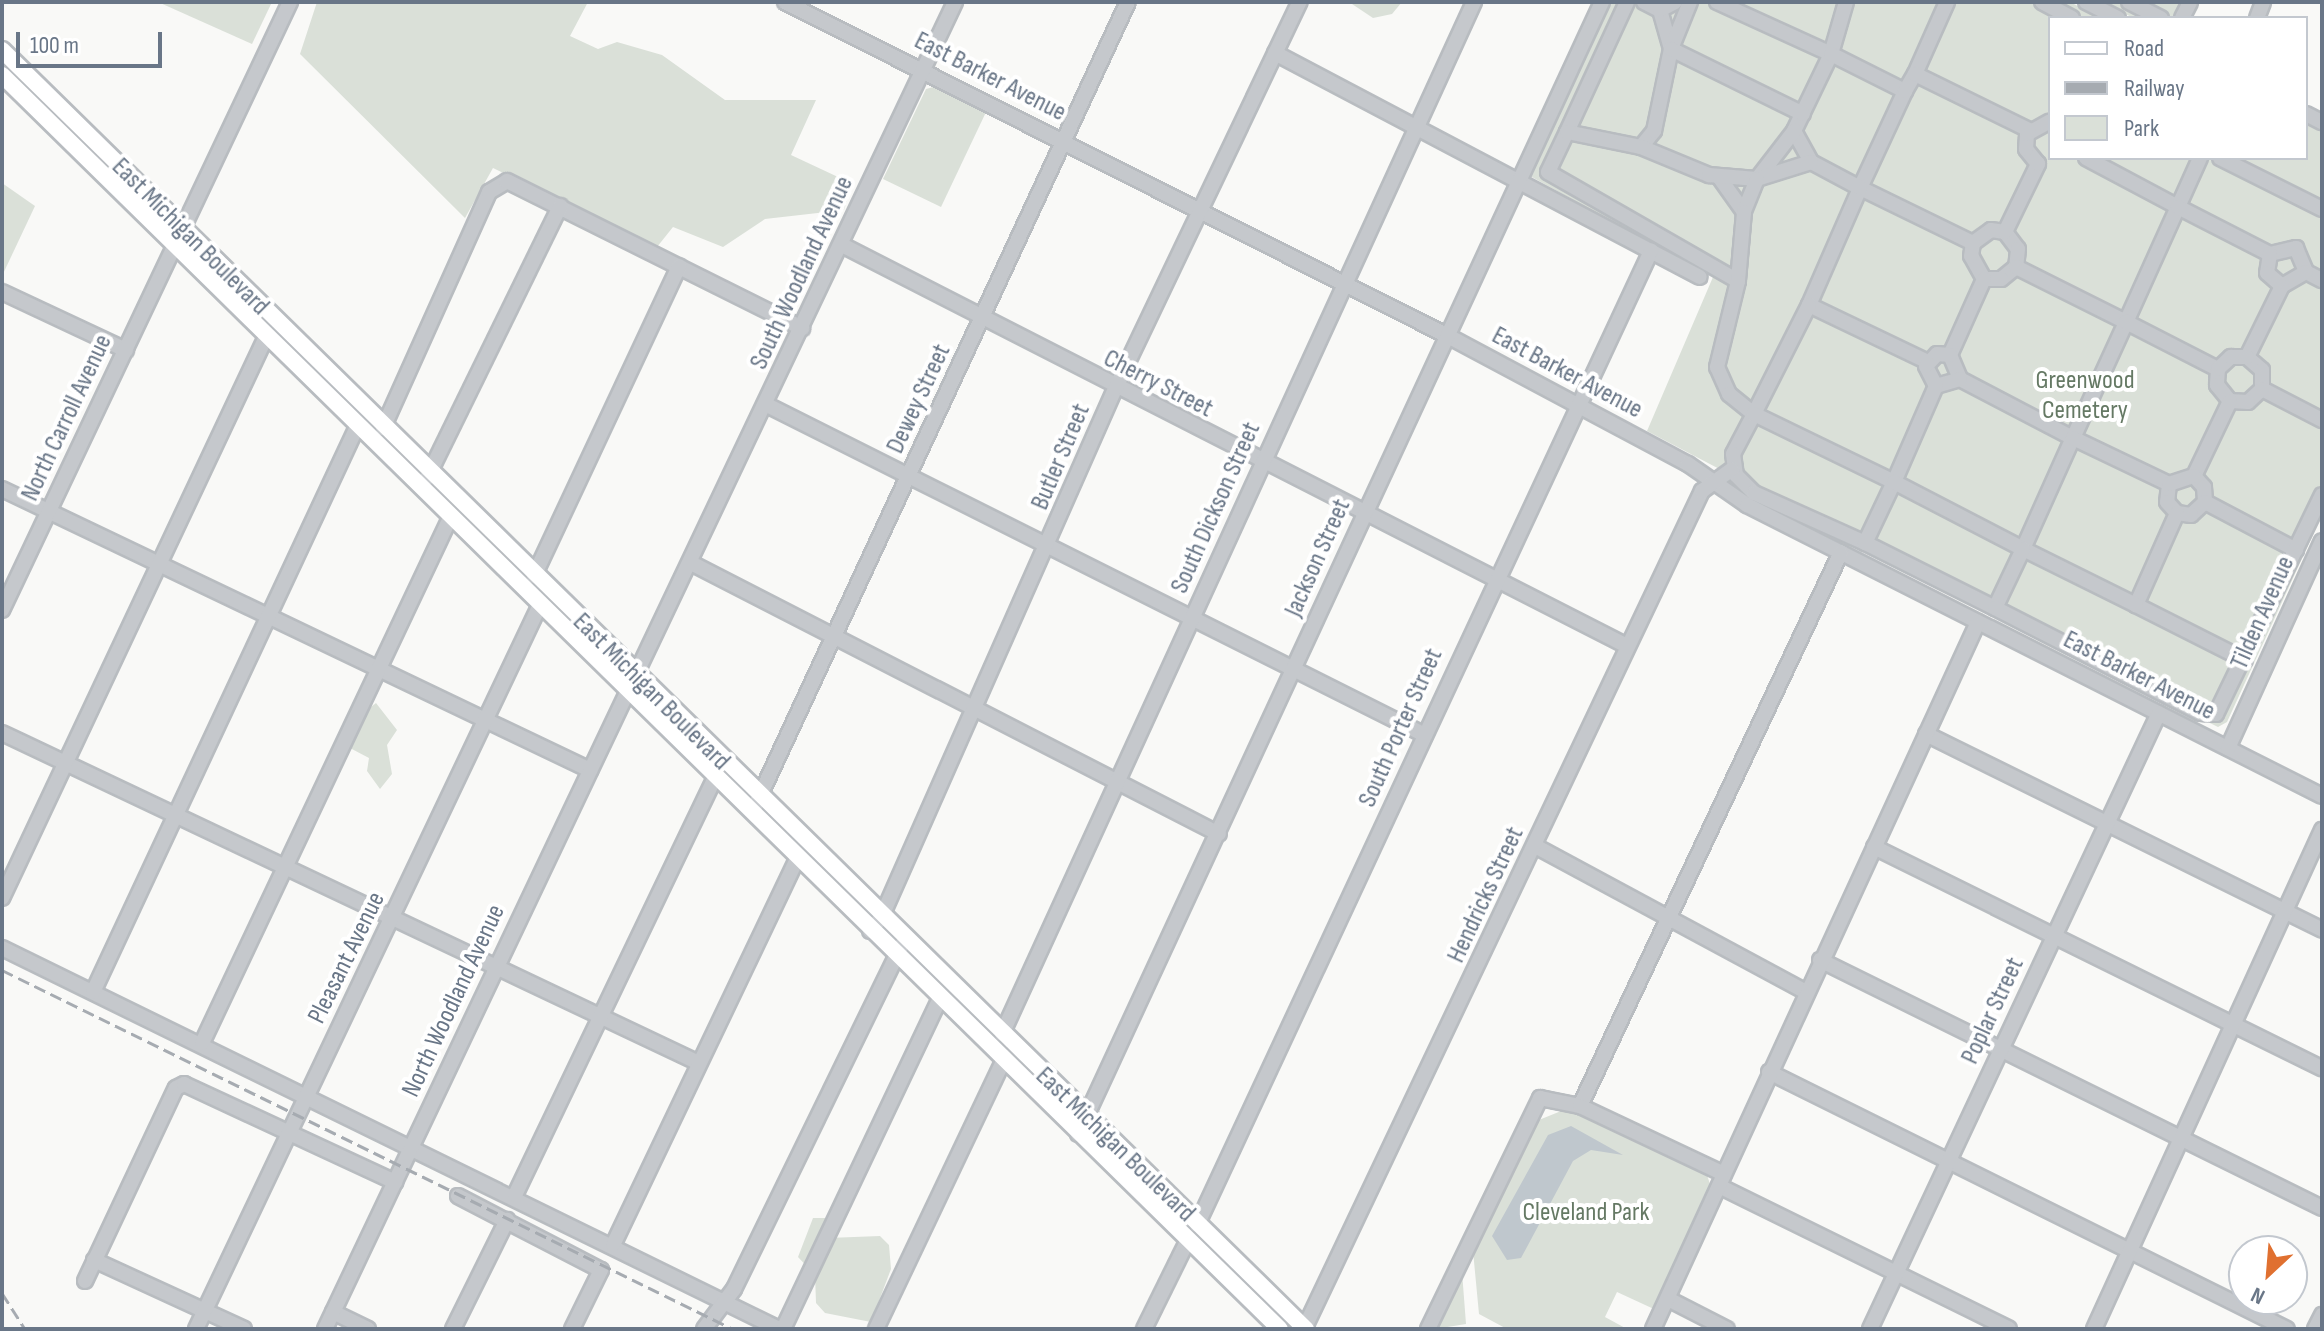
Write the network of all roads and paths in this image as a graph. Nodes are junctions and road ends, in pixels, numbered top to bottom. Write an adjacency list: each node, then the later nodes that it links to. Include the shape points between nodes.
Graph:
1 (290, 2): 53 (street, North Carroll Avenue)
2 (785, 2): 26 (street, East Barker Avenue)
3 (955, 2): 26 (street, South Woodland Avenue)
4 (1128, 2): 37 (street, Dewey Street)
5 (1300, 2): 24 (street, Butler Street)
6 (1474, 2): 32 (street, South Dickson Street)
7 (1602, 2): 46 (street, Jackson Street)
8 (1627, 2): 36 (street)
9 (1644, 2): 18 (street)
10 (1675, 2): 18 (street)
11 (1690, 2): 22 (street)
12 (1717, 2): 25 (street)
13 (1846, 2): 25 (street)
14 (1947, 2): 27 (street)
15 (2042, 2): 19 (street)
16 (2086, 2): 20 (street)
17 (2129, 2): 21 (street)
18 (1660, 10): 22 (street)
19 (2068, 16)
20 (2114, 16)
21 (2157, 16)
22 (1671, 49): 30 (street); 34 (street)
23 (2, 50): 53 (main road, East Michigan Boulevard)
24 (1275, 53): 32 (street); 51 (street, Butler Street)
25 (1831, 54): 29 (street); 30 (street)
26 (923, 70): 37 (street, East Barker Avenue); 56 (street, South Woodland Avenue)
27 (1915, 74): 29 (street); 33 (street)
28 (2, 75): 57 (main road, East Michigan Boulevard)
29 (1905, 91): 47 (street)
30 (1803, 114): 35 (street)
31 (2048, 122): 33 (street)
32 (1418, 128): 46 (street); 67 (street, South Dickson Street)
33 (2029, 130): 54 (street, via 2026,149 2038,164)
34 (1654, 131): 38 (street); 39 (street)
35 (1794, 131): 43 (street); 45 (street)
36 (1567, 132): 38 (street); 66 (street, via 1551,178)
37 (1064, 141): 51 (street, East Barker Avenue); 71 (street, Dewey Street)
38 (1641, 147): 39 (street)
39 (1673, 158): 44 (street)
40 (2090, 160): 49 (street)
41 (2199, 160): 49 (street)
42 (2224, 160): 50 (street)
43 (1811, 162): 45 (street); 47 (street)
44 (1719, 177): 45 (street); 52 (street)
45 (1757, 179): 52 (street)
46 (1520, 181): 58 (street); 74 (street, Jackson Street)
47 (1860, 188): 55 (street); 70 (street)
48 (560, 206): 60 (street); 91 (street, via 507,181 489,192); 97 (street)
49 (2178, 207): 59 (street); 72 (street)
50 (2322, 209)
51 (1204, 211): 67 (street, East Barker Avenue); 83 (street, Butler Street)
52 (1744, 212): 66 (street)
53 (182, 230): 57 (street, North Carroll Avenue); 91 (main road, East Michigan Boulevard)
54 (2005, 232): 55 (street, via 1991,230); 61 (street, via 2018,249)
55 (1973, 243): 64 (street, via 1971,256)
56 (842, 245): 71 (street, Cherry Street); 73 (street, South Woodland Avenue)
57 (174, 247): 75 (main road, East Michigan Boulevard); 76 (street, North Carroll Avenue)
58 (1651, 251): 63 (street); 87 (street, South Porter Street)
59 (2270, 254): 62 (street, via 2296,248); 68 (street, via 2267,273)
60 (679, 266): 73 (street); 116 (street)
61 (2016, 267): 64 (street, via 2001,279); 72 (street)
62 (2306, 272): 65 (street); 68 (street)
63 (1699, 277)
64 (1984, 279): 77 (street)
65 (2322, 280)
66 (1738, 281): 88 (street, via 1715,358 1729,394)
67 (1344, 284): 74 (street, East Barker Avenue); 93 (street, South Dickson Street)
68 (2282, 286): 78 (street)
69 (2, 292): 76 (street)
70 (1809, 305): 79 (street); 88 (street)
71 (982, 319): 83 (street, Cherry Street); 96 (street, Dewey Street)
72 (2126, 322): 80 (street); 92 (street)
73 (802, 328): 86 (street, South Woodland Avenue)
74 (1448, 336): 87 (street, East Barker Avenue); 105 (street, Jackson Street)
75 (266, 337): 90 (main road, East Michigan Boulevard); 114 (street)
76 (126, 350): 104 (street, North Carroll Avenue)
77 (1950, 355): 79 (street); 81 (street)
78 (2247, 357): 80 (street, via 2231,357); 84 (street, via 2262,370)
79 (1928, 362): 82 (street, via 1926,375)
80 (2218, 369): 85 (street, via 2217,385)
81 (1960, 379): 82 (street); 92 (street)
82 (1936, 386): 98 (street)
83 (1115, 389): 93 (street, Cherry Street); 110 (street, Butler Street)
84 (2262, 389): 85 (street, via 2248,402); 89 (street)
85 (2230, 401): 95 (street)
86 (767, 405): 96 (street); 115 (street, South Woodland Avenue)
87 (1575, 406): 99 (street, East Barker Avenue); 117 (street, South Porter Street)
88 (1754, 414): 94 (street); 98 (street)
89 (2322, 420)
90 (357, 427): 97 (main road, East Michigan Boulevard); 122 (street)
91 (383, 428): 97 (main road, East Michigan Boulevard)
92 (2073, 438): 100 (street); 111 (street)
93 (1262, 463): 105 (street, Cherry Street); 123 (street, South Dickson Street)
94 (1732, 469): 99 (street, Hendricks Street); 109 (street, via 1754,493)
95 (2194, 476): 100 (street); 103 (street)
96 (908, 478): 110 (street); 125 (street, Dewey Street)
97 (425, 480): 107 (main road, East Michigan Boulevard); 116 (main road, East Michigan Boulevard)
98 (1894, 482): 109 (street); 111 (street)
99 (1714, 483): 113 (street, East Barker Avenue); 126 (street, Hendricks Street, via 1702,491)
100 (2169, 484): 106 (street, via 2167,502)
101 (2, 489): 104 (street)
102 (2322, 495): 112 (street)
103 (2205, 502): 106 (street, via 2191,515); 112 (street)
104 (49, 511): 114 (street); 121 (street, North Carroll Avenue)
105 (1364, 513): 117 (street, Cherry Street); 129 (street, Jackson Street)
106 (2177, 513): 118 (street)
107 (450, 518): 119 (main road, East Michigan Boulevard); 128 (street)
108 (2322, 541): 137 (street, Tilden Avenue)
109 (1865, 543): 120 (street)
110 (1048, 548): 123 (street); 131 (street, Butler Street)
111 (2023, 549): 118 (street); 120 (street)
112 (2296, 550): 127 (street)
113 (1841, 552): 124 (street, East Barker Avenue); 156 (street)
114 (158, 563): 122 (street); 138 (street)
115 (693, 564): 125 (street); 130 (street, South Woodland Avenue)
116 (534, 576): 130 (main road, East Michigan Boulevard)
117 (1494, 578): 126 (street, Cherry Street); 136 (street, South Porter Street)
118 (2136, 605): 127 (street)
119 (539, 607): 130 (main road, East Michigan Boulevard); 133 (street, Pleasant Avenue)
120 (1995, 608): 127 (street, via 2208,716 2223,710)
121 (2, 610)
122 (268, 616): 128 (street); 145 (street)
123 (1191, 621): 129 (street); 141 (street, South Dickson Street)
124 (1978, 622): 132 (street, East Barker Avenue); 135 (street)
125 (837, 638): 131 (street); 143 (street, Dewey Street)
126 (1627, 646): 149 (street, Hendricks Street)
127 (2245, 660)
128 (377, 669): 133 (street); 152 (street)
129 (1293, 671): 136 (street); 148 (street, Jackson Street)
130 (633, 687): 139 (street, North Woodland Avenue); 140 (main road, East Michigan Boulevard); 143 (main road, East Michigan Boulevard)
131 (975, 709): 141 (street); 157 (street, Butler Street)
132 (2159, 713): 137 (street, East Barker Avenue); 146 (street, Poplar Street)
133 (485, 720): 139 (street); 155 (street, Pleasant Avenue)
134 (2, 733): 138 (street)
135 (1926, 734): 146 (street); 150 (street)
136 (1425, 735): 191 (street, South Porter Street)
137 (2228, 748): 142 (street, East Barker Avenue)
138 (65, 763): 145 (street); 153 (street)
139 (590, 770): 164 (street, North Woodland Avenue)
140 (714, 780): 144 (main road, East Michigan Boulevard); 168 (street)
141 (1118, 782): 148 (street); 170 (street, South Dickson Street)
142 (2322, 796)
143 (760, 800): 144 (street, Dewey Street); 157 (main road, East Michigan Boulevard)
144 (747, 812): 151 (main road, East Michigan Boulevard)
145 (176, 815): 152 (street); 165 (street)
146 (2107, 822): 154 (street); 159 (street, Poplar Street)
147 (2322, 830): 154 (street)
148 (1219, 834): 179 (street, Jackson Street)
149 (1535, 846): 156 (street); 214 (street, Hendricks Street)
150 (1874, 847): 159 (street); 163 (street)
151 (797, 860): 157 (main road, East Michigan Boulevard); 174 (street)
152 (285, 867): 155 (street); 171 (street)
153 (2, 898)
154 (2286, 912): 158 (street); 169 (street)
155 (393, 918): 164 (street); 177 (street, Pleasant Avenue)
156 (1671, 919): 166 (street); 178 (street)
157 (876, 924): 160 (main road, East Michigan Boulevard); 162 (main road, East Michigan Boulevard)
158 (2322, 930)
159 (2055, 935): 169 (street); 172 (street, Poplar Street)
160 (905, 941): 162 (street); 170 (main road, East Michigan Boulevard)
161 (2, 948): 165 (street)
162 (892, 953): 167 (main road, East Michigan Boulevard); 199 (street)
163 (1820, 960): 166 (street); 172 (street)
164 (497, 967): 168 (street); 183 (street, North Woodland Avenue)
165 (93, 992): 171 (street)
166 (1806, 992): 176 (street)
167 (940, 999): 173 (main road, East Michigan Boulevard); 210 (street)
168 (600, 1016): 174 (street); 187 (street)
169 (2235, 1024): 175 (street); 182 (street)
170 (1002, 1034): 179 (main road, East Michigan Boulevard)
171 (202, 1043): 177 (street)
172 (2001, 1049): 182 (street); 184 (street, Poplar Street)
173 (1003, 1061): 181 (main road, East Michigan Boulevard); 211 (street)
174 (699, 1063): 193 (street)
175 (2322, 1068)
176 (1769, 1072): 184 (street); 185 (street)
177 (309, 1095): 180 (street, Pleasant Avenue); 183 (street)
178 (1580, 1106): 185 (street); 215 (street, via 1540,1098)
179 (1086, 1117): 181 (street, Jackson Street); 191 (main road, East Michigan Boulevard)
180 (290, 1132): 186 (street); 195 (street, via 193,1086 176,1088); 200 (street, Pleasant Avenue)
181 (1078, 1134): 192 (main road, East Michigan Boulevard)
182 (2182, 1138): 189 (street); 194 (street)
183 (413, 1144): 186 (street, North Woodland Avenue); 187 (street)
184 (1949, 1162): 194 (street); 196 (street, Poplar Street)
185 (1722, 1180): 196 (street); 198 (street)
186 (395, 1182): 201 (street, North Woodland Avenue)
187 (515, 1195): 193 (street)
188 (458, 1196): 190 (street)
189 (2322, 1208)
190 (507, 1220): 207 (street); 208 (street, via 601,1270)
191 (1197, 1225): 214 (main road, East Michigan Boulevard)
192 (1188, 1240): 212 (street); 213 (main road, East Michigan Boulevard)
193 (613, 1245): 199 (street)
194 (2130, 1251): 220 (street); 221 (street)
195 (94, 1260): 197 (street); 200 (street)
196 (1896, 1273): 218 (street, Poplar Street); 219 (street)
197 (85, 1281)
198 (1668, 1299): 216 (street); 217 (street)
199 (725, 1301): 209 (street); 210 (street)
200 (205, 1311): 203 (street, Pleasant Avenue); 204 (street)
201 (333, 1312): 205 (street, North Woodland Avenue); 206 (street)
202 (2322, 1315): 222 (street)
203 (196, 1329)
204 (244, 1329)
205 (325, 1329)
206 (368, 1329)
207 (453, 1329)
208 (572, 1329)
209 (704, 1329)
210 (781, 1329)
211 (876, 1329)
212 (1144, 1329)
213 (1280, 1329)
214 (1305, 1329)
215 (1428, 1329)
216 (1653, 1329)
217 (1727, 1329)
218 (1870, 1329)
219 (2009, 1329)
220 (2094, 1329)
221 (2287, 1329)
222 (2315, 1329)

